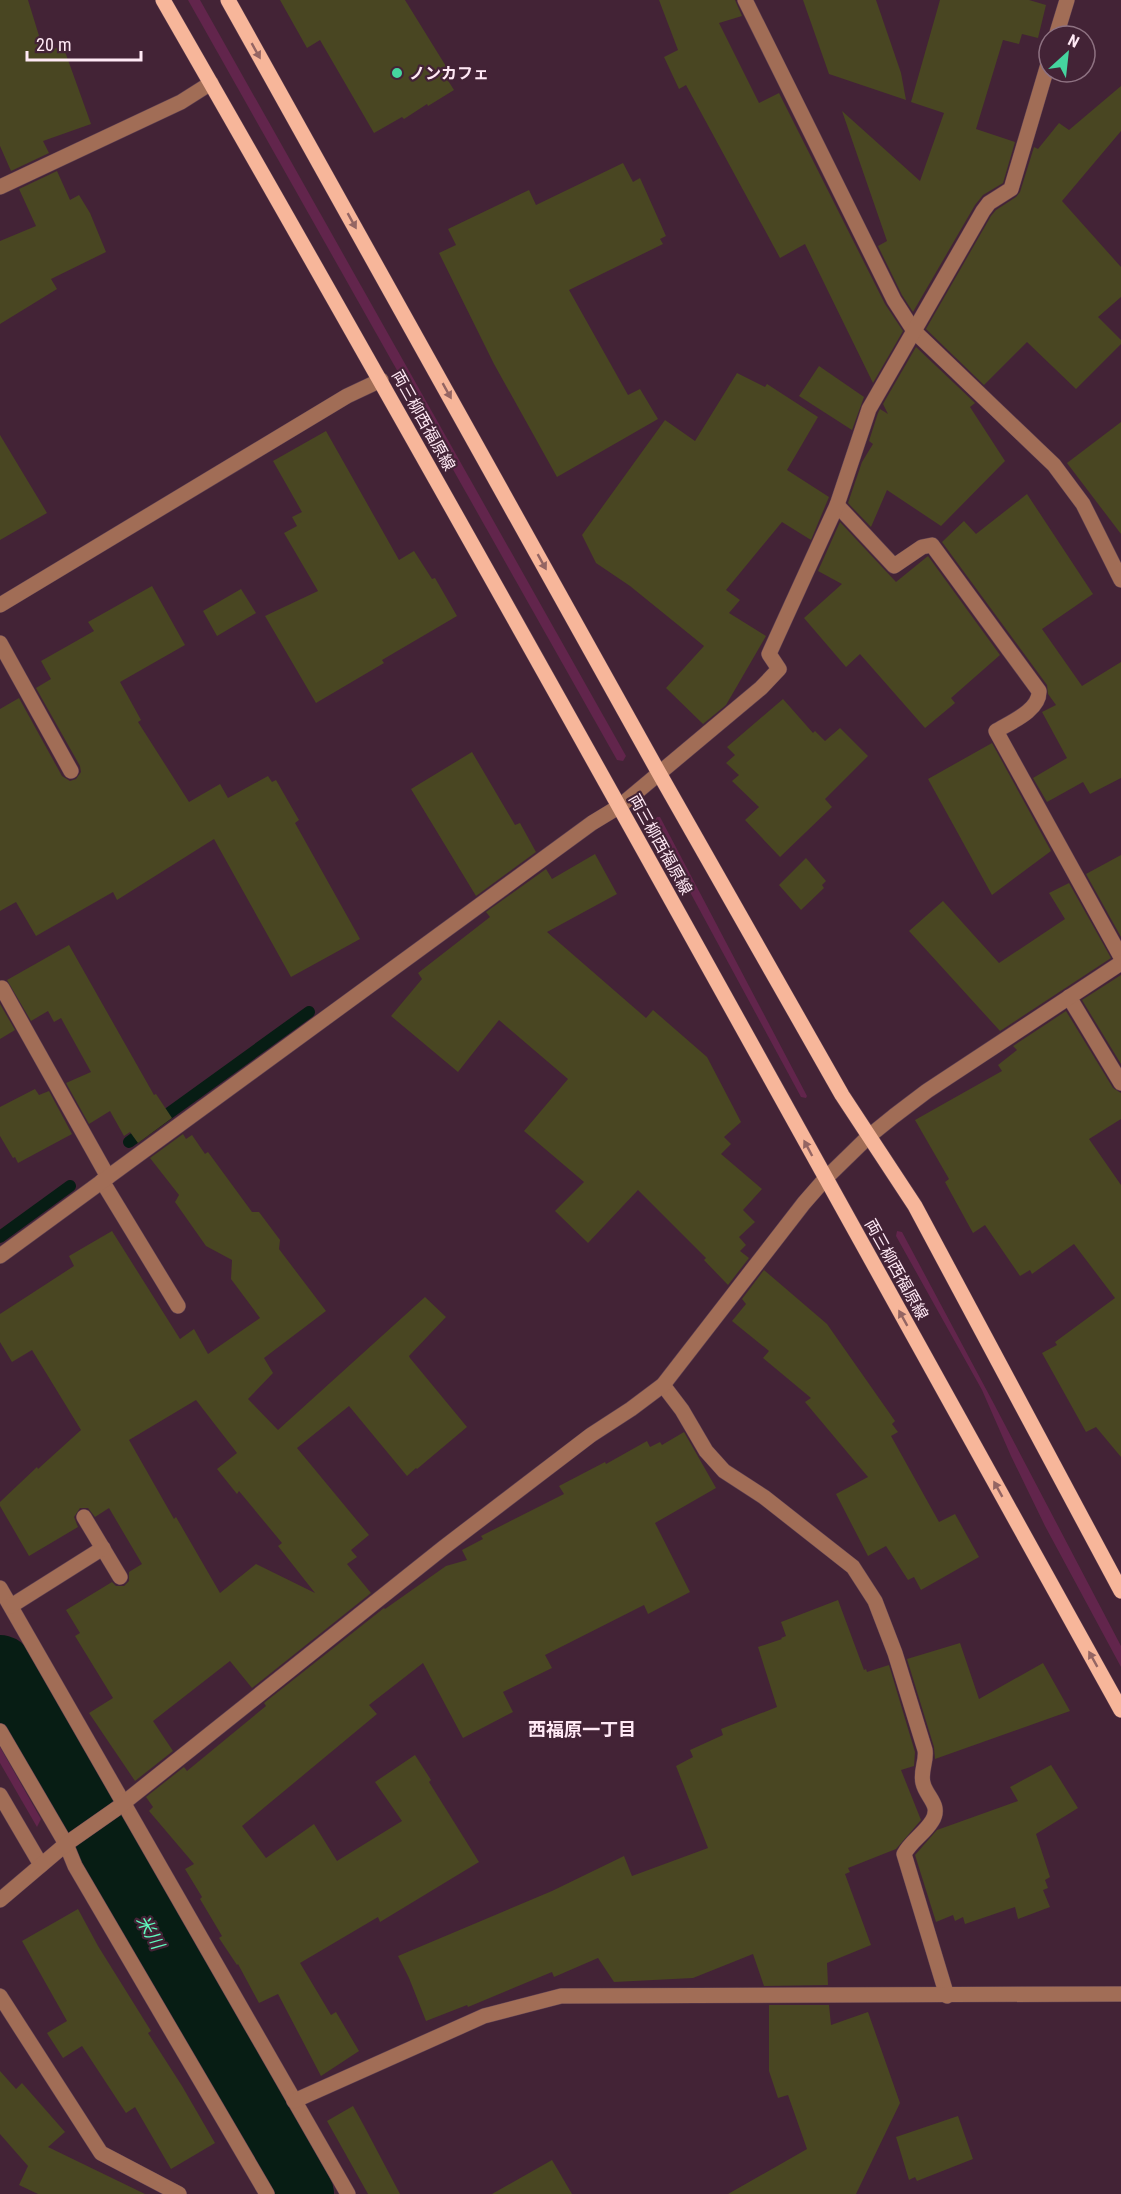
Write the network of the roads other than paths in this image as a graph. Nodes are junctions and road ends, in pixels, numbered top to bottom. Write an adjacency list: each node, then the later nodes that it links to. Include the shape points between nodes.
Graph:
1 (163, 0): 6 (main road, 両三柳西福原線)
2 (228, 0): 16 (main road, 両三柳西福原線, one-way to 16)
3 (745, 0): 9 (street, via 894,300)
4 (1067, 0): 5 (street)
5 (1060, 24)
6 (211, 83): 8 (street, via 181,102); 10 (main road, 両三柳西福原線)
7 (1042, 84): 9 (street, via 1011,189 983,211)
8 (0, 187)
9 (914, 332): 11 (street, via 869,409); 12 (street, via 1054,465 1083,504)
10 (381, 380): 13 (street, via 347,396); 17 (main road, 両三柳西福原線)
11 (837, 505): 16 (street, via 769,654 779,669); 18 (street, via 894,566 922,547 932,545 1039,691 1035,706 996,731)
12 (1121, 580)
13 (0, 605)
14 (0, 643): 15 (street)
15 (71, 771)
16 (659, 773): 17 (street); 23 (main road, 両三柳西福原線)
17 (620, 806): 24 (street); 25 (main road, 両三柳西福原線, one-way to 17)
18 (1121, 957)
19 (1121, 963): 21 (street)
20 (2, 988): 24 (street)
21 (1069, 998): 22 (street); 23 (street, via 927,1092)
22 (1121, 1083)
23 (868, 1137): 25 (street); 33 (main road, 両三柳西福原線, via 915,1206)
24 (105, 1179): 26 (street); 27 (street)
25 (825, 1179): 28 (street); 35 (main road, 両三柳西福原線, one-way to 25)
26 (0, 1256)
27 (178, 1306)
28 (663, 1384): 38 (street, via 443,1548); 44 (street, via 706,1452 724,1471 764,1497 853,1567 875,1601 925,1750 922,1779 935,1805 933,1819 904,1854)
29 (84, 1517): 30 (street)
30 (103, 1548): 31 (street); 34 (street)
31 (120, 1576)
32 (0, 1588): 34 (street)
33 (1121, 1592)
34 (11, 1606): 38 (street)
35 (1121, 1710)
36 (0, 1731): 39 (street)
37 (0, 1795): 40 (street)
38 (120, 1806): 39 (street); 45 (street)
39 (70, 1842): 40 (street); 47 (street, via 75,1866)
40 (41, 1865): 41 (street)
41 (0, 1900)
42 (1121, 1994): 44 (street)
43 (0, 1996): 46 (street, via 101,2153)
44 (947, 1996): 45 (street, via 561,1996 484,2016)
45 (294, 2101): 48 (street)
46 (179, 2194)
47 (267, 2194)
48 (348, 2194)

